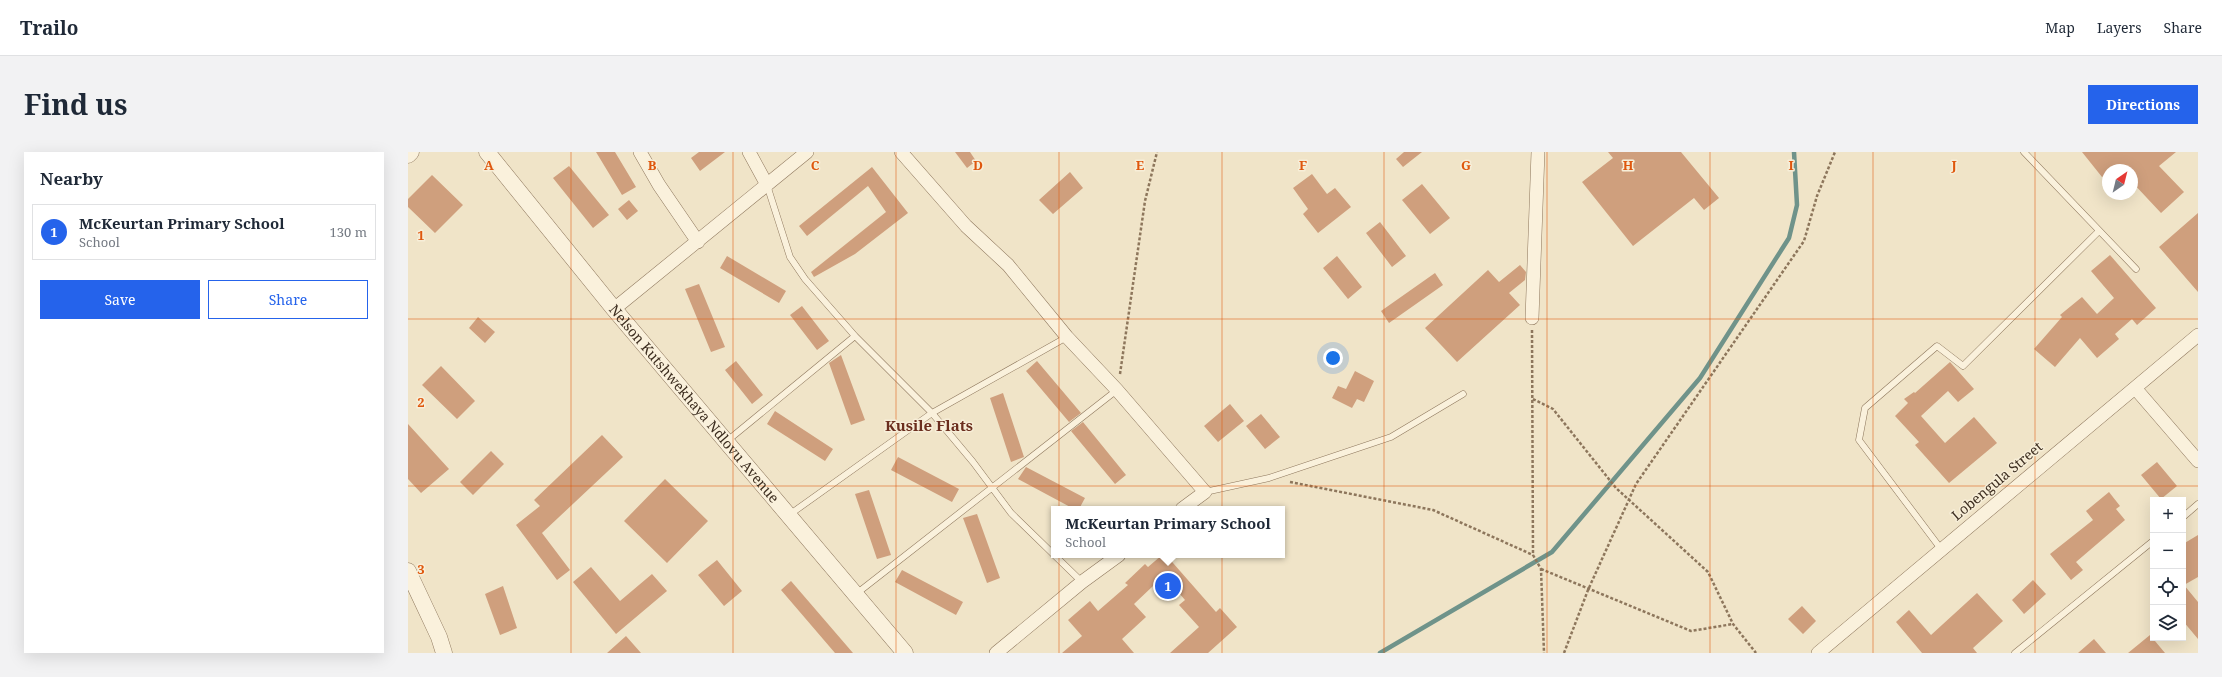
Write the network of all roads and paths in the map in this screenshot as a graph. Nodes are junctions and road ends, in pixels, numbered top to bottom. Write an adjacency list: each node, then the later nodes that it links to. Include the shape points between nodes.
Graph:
1 (411, 152): 11 (street)
2 (487, 152): 16 (street, Nelson Kutshwekhaya Ndlovu Avenue)
3 (640, 152): 14 (street)
4 (748, 152): 12 (street)
5 (807, 152): 12 (street)
6 (901, 152): 20 (street, via 966,226 1008,265)
7 (1157, 152): 22 (path, via 1145,200)
8 (1538, 152): 17 (street)
9 (1835, 152): 31 (path, via 1817,196 1804,241 1636,484)
10 (2024, 152): 13 (lane)
11 (408, 155)
12 (767, 185): 14 (street); 19 (lane, via 790,258)
13 (2100, 231): 15 (lane); 37 (lane, via 1963,366 1937,346 1865,408 1859,440)
14 (698, 242): 16 (street)
15 (2136, 270)
16 (614, 309): 26 (street, Nelson Kutshwekhaya Ndlovu Avenue)
17 (1532, 318): 24 (path)
18 (2198, 335): 21 (street, Lobengula Street)
19 (855, 336): 25 (lane); 26 (lane)
20 (1067, 337): 22 (street); 25 (lane)
21 (2135, 388): 27 (street); 37 (street, Lobengula Street)
22 (1117, 390): 29 (lane); 30 (street)
23 (1463, 394): 28 (lane, via 1391,437)
24 (1533, 399): 31 (path, via 1553,409); 39 (path)
25 (932, 413): 29 (lane); 35 (lane)
26 (726, 442): 35 (street, Nelson Kutshwekhaya Ndlovu Avenue)
27 (2198, 461)
28 (1269, 478): 30 (lane); 39 (path, via 1434,510)
29 (993, 487): 38 (lane, via 1020,522); 46 (lane)
30 (1205, 492): 33 (street)
31 (1628, 500): 45 (path); 47 (path, via 1708,572)
32 (2198, 504): 34 (lane)
33 (1186, 506)
34 (2186, 514)
35 (789, 515): 46 (street, Nelson Kutshwekhaya Ndlovu Avenue)
36 (2150, 543): 55 (lane)
37 (1941, 549): 54 (street, Lobengula Street)
38 (1051, 552)
39 (1533, 555): 42 (path)
40 (1057, 558): 44 (lane)
41 (1115, 558): 44 (street)
42 (1541, 569): 45 (path); 51 (path)
43 (408, 571): 48 (street, via 430,616)
44 (1082, 582): 50 (street)
45 (1588, 590): 47 (path, via 1691,631); 52 (path)
46 (856, 594): 49 (street, Nelson Kutshwekhaya Ndlovu Avenue)
47 (1733, 624): 53 (path)
48 (444, 653)
49 (904, 653)
50 (996, 653)
51 (1544, 653)
52 (1564, 653)
53 (1756, 653)
54 (1818, 653)
55 (2015, 653)

